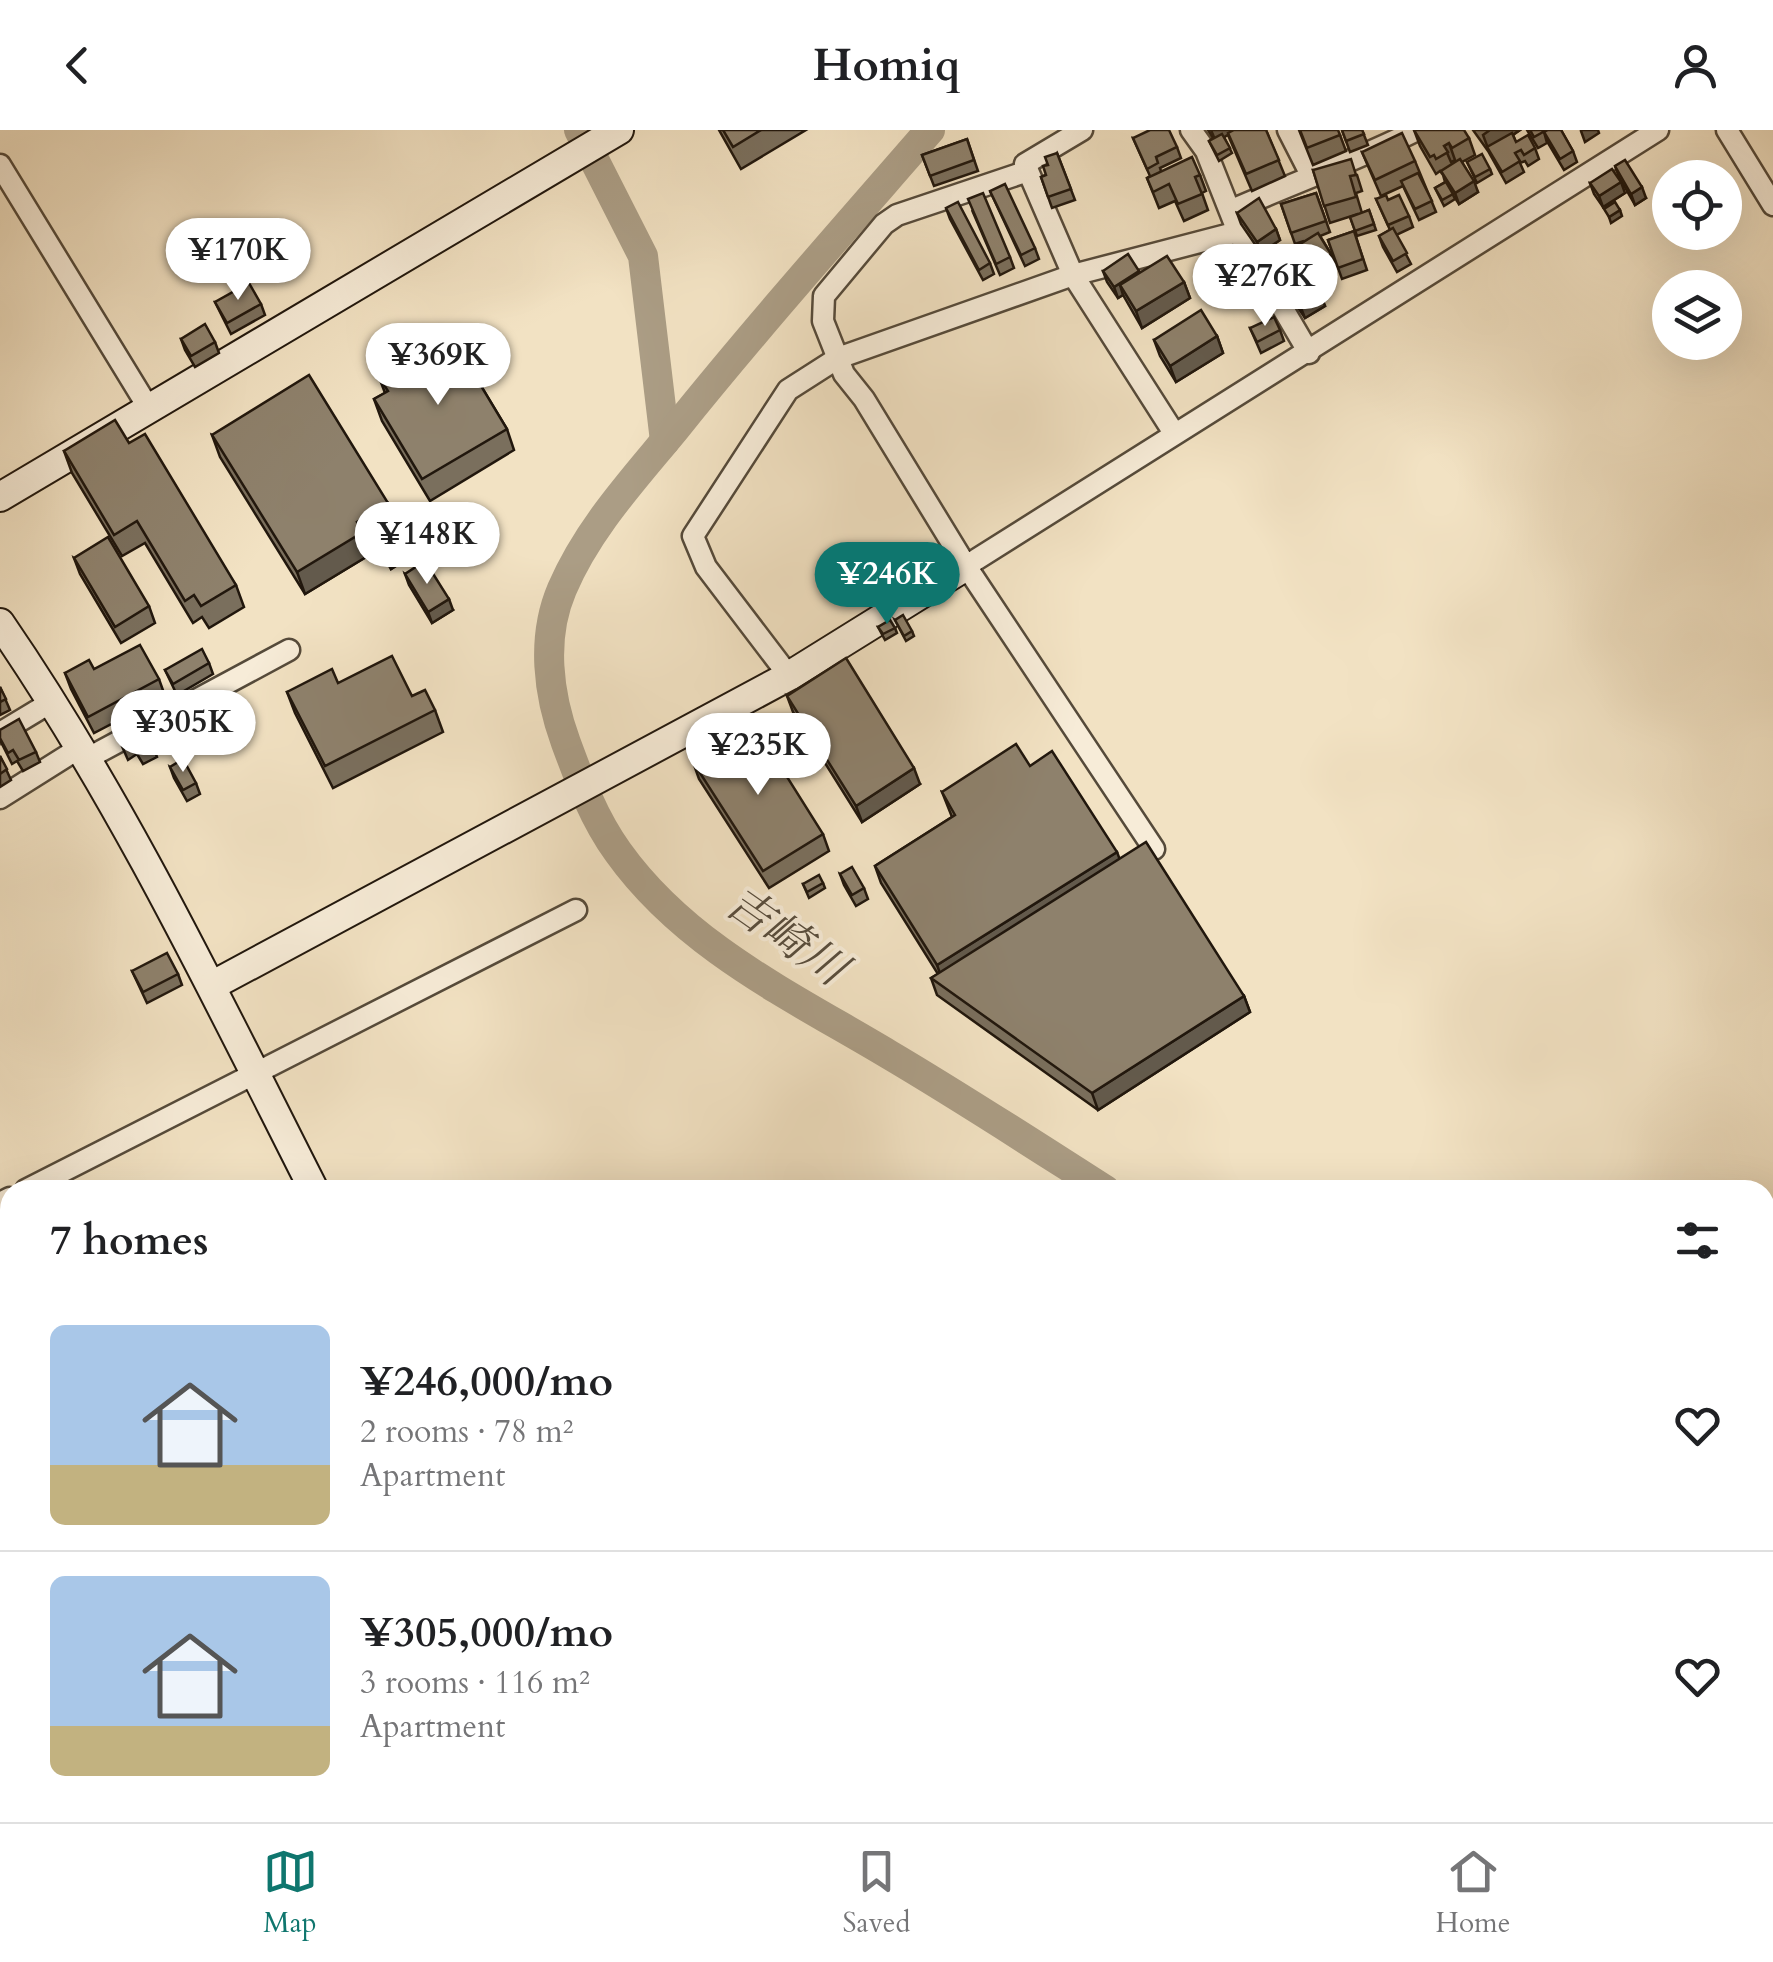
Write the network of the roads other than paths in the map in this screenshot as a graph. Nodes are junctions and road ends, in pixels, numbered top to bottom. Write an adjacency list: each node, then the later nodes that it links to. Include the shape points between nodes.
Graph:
1 (1082, 130): 9 (street, via 1025,164)
2 (1190, 130): 12 (street)
3 (1288, 130): 10 (street)
4 (1417, 130): 10 (street)
5 (1658, 130): 15 (street)
6 (1727, 130): 11 (street)
7 (616, 132): 17 (street)
8 (0, 164): 17 (street)
9 (1028, 171): 14 (street); 16 (street, via 884,224 824,296 823,321)
10 (1310, 175): 12 (street)
11 (1773, 205)
12 (1232, 210): 13 (street)
13 (1238, 232): 14 (street); 15 (street)
14 (1073, 275): 16 (street); 18 (street)
15 (1309, 353): 18 (street)
16 (838, 358): 20 (street); 23 (street, via 788,390 693,536 706,567)
17 (148, 408): 19 (street)
18 (1174, 433): 20 (street)
19 (0, 497)
20 (966, 566): 23 (street); 28 (street)
21 (0, 624): 24 (street)
22 (289, 650): 26 (street)
23 (789, 676): 30 (street)
24 (53, 701): 25 (street); 26 (street)
25 (0, 733)
26 (84, 753): 27 (street); 30 (street)
27 (0, 798)
28 (1154, 849)
29 (576, 910): 31 (street)
30 (212, 985): 31 (street)
31 (254, 1073): 32 (street); 33 (street)
32 (45, 1180)
33 (309, 1180)

